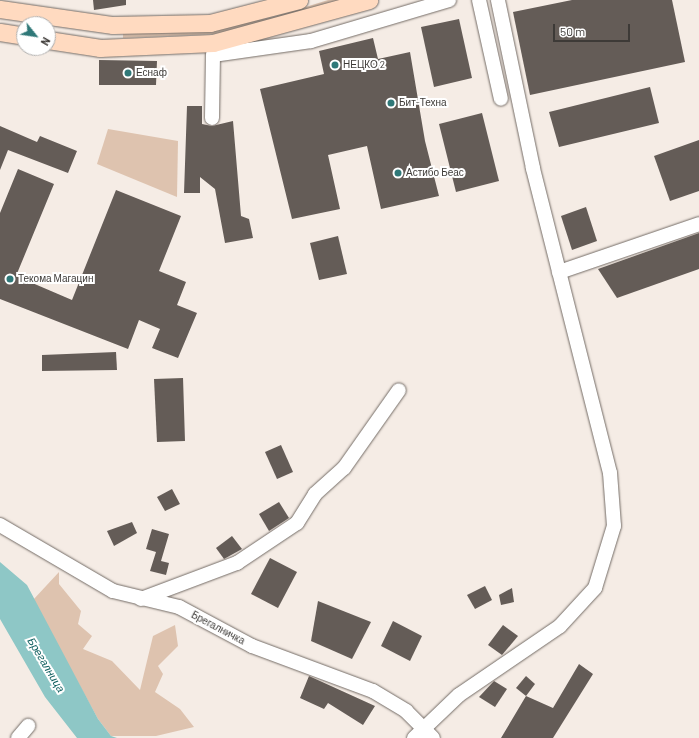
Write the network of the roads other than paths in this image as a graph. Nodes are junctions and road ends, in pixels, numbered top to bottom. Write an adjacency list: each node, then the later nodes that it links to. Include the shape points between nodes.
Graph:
1 (299, 0): 7 (main road, via 210,22 113,25)
2 (369, 0): 11 (main road, via 213,43)
3 (449, 0): 13 (street, via 311,41 212,54)
4 (479, 0): 12 (street)
5 (498, 0): 15 (street)
6 (0, 9): 7 (main road)
7 (92, 22): 11 (main road)
8 (0, 32): 9 (main road)
9 (16, 35)
10 (56, 41): 11 (main road)
11 (89, 46)
12 (501, 99)
13 (212, 118)
14 (699, 224): 15 (street)
15 (559, 272): 20 (street, via 610,473 614,526 594,588 560,626 459,695)
16 (398, 390): 18 (street, via 348,463 315,494 297,523 237,563)
17 (0, 525): 18 (street, Брегалничка, via 97,583)
18 (141, 599): 20 (street, Брегалничка, via 179,607 252,646 373,691)
19 (28, 726): 21 (street)
20 (429, 733): 22 (street)
21 (18, 738)
22 (414, 738)

